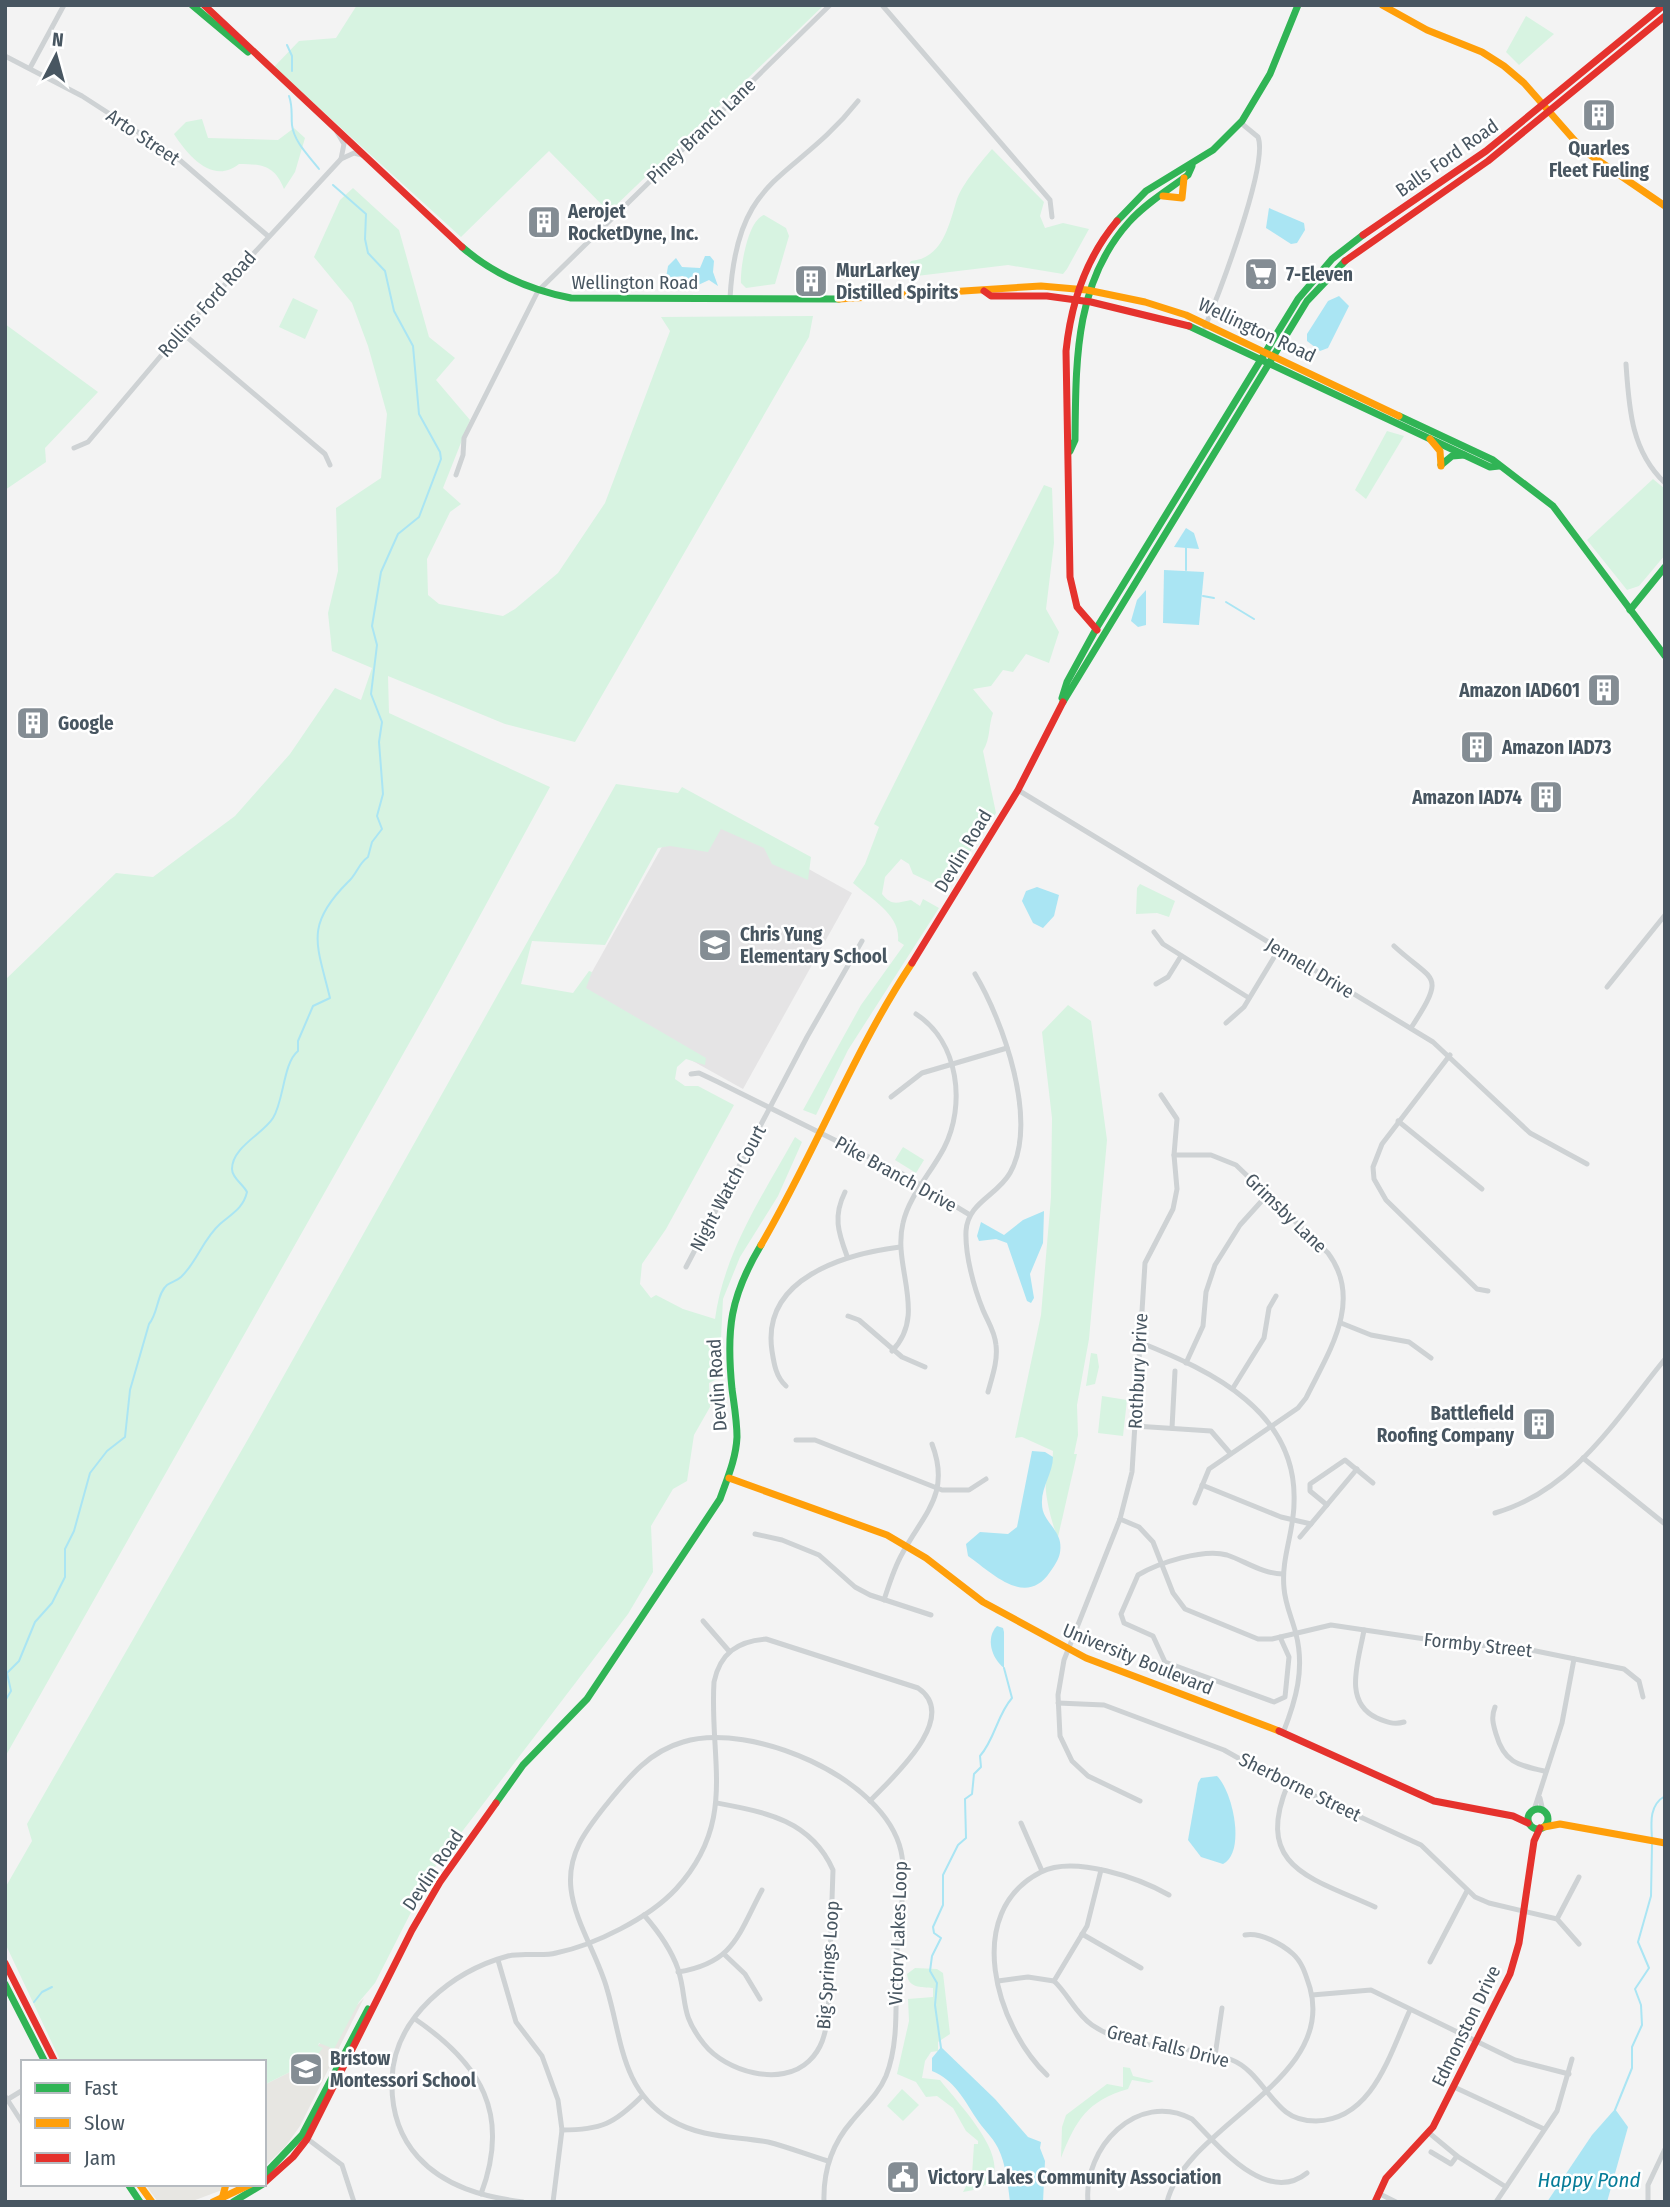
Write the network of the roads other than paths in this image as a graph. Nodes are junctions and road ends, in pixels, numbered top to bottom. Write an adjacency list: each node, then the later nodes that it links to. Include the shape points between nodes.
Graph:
1 (64, 5): 11 (street)
2 (192, 5): 12 (main road, Wellington Road)
3 (204, 5): 12 (main road, Wellington Road)
4 (830, 5): 30 (street, Piney Branch Lane)
5 (882, 5): 25 (street, via 1050,200)
6 (1298, 5): 16 (main road, via 1268,83)
7 (1382, 5): 14 (main road, via 1492,57)
8 (1664, 5): 14 (main road, Balls Ford Road)
9 (1665, 16): 15 (main road, Balls Ford Road)
10 (5, 56): 11 (street, Arto Street)
11 (30, 68): 27 (street, Arto Street, via 175,156)
12 (281, 79): 17 (main road, Wellington Road)
13 (858, 101): 32 (street, via 828,134 779,173 752,206 735,246)
14 (1544, 105): 15 (main road); 23 (main road, Balls Ford Road)
15 (1550, 113): 24 (main road, via 1583,150); 26 (main road, Balls Ford Road, via 1458,184)
16 (1241, 123): 20 (main road); 35 (street, via 1258,137 1259,163)
17 (337, 131): 18 (main road, Wellington Road); 19 (street, via 344,144)
18 (363, 155): 19 (street, via 354,153); 30 (main road, Wellington Road, via 477,259)
19 (341, 159): 27 (street, Rollins Ford Road)
20 (1192, 166): 21 (main road); 28 (main road, via 1168,178 1124,213 1098,246)
21 (1184, 178): 22 (main road); 22 (main road, via 1182,198)
22 (1159, 197): 29 (main road, via 1117,236)
23 (1413, 202): 26 (main road); 38 (main road, Balls Ford Road, via 1328,262 1303,291)
24 (1665, 206)
25 (1052, 217)
26 (1404, 218): 39 (main road, Balls Ford Road, via 1332,270 1307,301)
27 (268, 236): 36 (street, Rollins Ford Road)
28 (1077, 289): 29 (main road, Wellington Road); 31 (main road, Wellington Road, via 1005,286); 33 (main road)
29 (1087, 290): 34 (main road); 35 (main road, Wellington Road, via 1145,302)
30 (538, 291): 32 (main road, Wellington Road, via 588,300); 47 (street, Piney Branch Lane, via 464,438)
31 (984, 291): 32 (main road, Wellington Road, via 862,299); 33 (main road, Wellington Road, via 991,296)
32 (730, 298)
33 (1074, 299): 34 (main road, Wellington Road); 43 (main road, via 1068,340 1066,441)
34 (1084, 301): 37 (main road, Wellington Road, via 1134,310); 43 (main road, via 1078,328 1075,440)
35 (1206, 323): 37 (street); 38 (main road, Wellington Road)
36 (181, 332): 42 (street, Rollins Ford Road, via 88,442); 45 (street, via 325,454)
37 (1203, 332): 38 (main road, Wellington Road)
38 (1264, 355): 39 (main road, Wellington Road); 51 (main road, Devlin Road)
39 (1273, 359): 41 (main road, Wellington Road); 46 (main road, Wellington Road); 52 (main road, Devlin Road)
40 (1626, 364): 48 (street, via 1639,446)
41 (1427, 436): 44 (main road, Wellington Road); 44 (main road, via 1440,450 1441,466 1452,456)
42 (74, 448)
43 (1070, 451): 51 (main road, via 1072,588 1080,614)
44 (1468, 456): 46 (main road, Wellington Road, via 1490,467)
45 (330, 465)
46 (1499, 466): 50 (main road, Wellington Road, via 1552,506)
47 (456, 475)
48 (1665, 483)
49 (1665, 568): 50 (main road)
50 (1630, 610): 53 (main road, Wellington Road)
51 (1096, 629): 52 (main road); 54 (main road, Devlin Road, via 1067,682)
52 (1104, 634): 54 (main road, Devlin Road)
53 (1665, 656)
54 (1059, 709): 55 (main road, Devlin Road)
55 (1018, 790): 60 (street, Jennell Drive); 77 (main road, Devlin Road, via 886,1002)
56 (1665, 915): 64 (street)
57 (1154, 932): 61 (street)
58 (862, 942): 75 (street, Night Watch Court)
59 (1394, 946): 68 (street, via 1428,971 1432,980 1431,996)
60 (1279, 950): 65 (street); 68 (street, Jennell Drive)
61 (1181, 956): 63 (street, via 1168,977); 65 (street)
62 (975, 974): 69 (street, via 997,1016)
63 (1156, 984)
64 (1607, 987)
65 (1249, 998): 67 (street)
66 (916, 1014): 71 (street, via 947,1047)
67 (1226, 1023)
68 (1411, 1028): 70 (street, Jennell Drive)
69 (1007, 1048): 71 (street); 84 (street, via 1016,1092 1019,1145 1009,1174)
70 (1450, 1055): 76 (street); 79 (street, Jennell Drive, via 1523,1127)
71 (951, 1064): 74 (street, via 922,1073); 80 (street, via 956,1097 952,1126)
72 (691, 1074): 75 (street, Pike Branch Drive, via 699,1073)
73 (1161, 1094): 78 (street, Rothbury Drive, via 1177,1119)
74 (891, 1097)
75 (770, 1110): 77 (street, Pike Branch Drive); 87 (street, Night Watch Court)
76 (1398, 1121): 81 (street); 88 (street, via 1373,1167 1380,1191 1478,1289)
77 (821, 1133): 80 (street, Pike Branch Drive); 110 (main road, Devlin Road, via 734,1300 728,1345 737,1437)
78 (1174, 1155): 83 (street, Grimsby Lane, via 1201,1153 1228,1161); 92 (street, Rothbury Drive, via 1176,1198 1145,1263)
79 (1587, 1164)
80 (920, 1186): 84 (street, Pike Branch Drive); 85 (street, via 903,1222)
81 (1482, 1189)
82 (845, 1192): 86 (street, via 836,1221)
83 (1268, 1194): 91 (street, Grimsby Lane, via 1338,1268 1345,1292); 96 (street, via 1240,1225 1215,1265 1206,1292 1203,1326)
84 (970, 1215): 101 (street, via 968,1253 996,1346)
85 (900, 1247): 86 (street); 93 (street, via 909,1323)
86 (847, 1256): 99 (street, via 807,1276 778,1312 771,1346 777,1375)
87 (686, 1267)
88 (1488, 1291)
89 (1276, 1296): 100 (street, via 1269,1308 1265,1338)
90 (848, 1316): 93 (street, via 859,1320)
91 (1341, 1323): 94 (street, via 1409,1342); 103 (street, Grimsby Lane, via 1306,1398)
92 (1139, 1342): 96 (street); 102 (street, Rothbury Drive)
93 (892, 1351): 97 (street)
94 (1431, 1358)
95 (1665, 1359): 108 (street)
96 (1186, 1363): 100 (street)
97 (925, 1367)
98 (1175, 1371): 104 (street)
99 (786, 1386)
100 (1233, 1388): 103 (street)
101 (988, 1392)
102 (1135, 1426): 104 (street); 118 (street, Rothbury Drive, via 1132,1472)
103 (1272, 1426): 107 (street, Grimsby Lane); 119 (street, via 1293,1476)
104 (1172, 1428): 107 (street, via 1211,1431)
105 (796, 1440): 114 (street, via 815,1440)
106 (932, 1444): 114 (street, via 939,1465)
107 (1230, 1453): 113 (street, Grimsby Lane, via 1209,1469)
108 (1583, 1458): 117 (street, via 1552,1488); 121 (street)
109 (1357, 1469): 112 (street); 116 (street); 116 (street, via 1345,1460 1311,1481 1310,1491)
110 (729, 1478): 124 (main road, University Boulevard, via 852,1520); 200 (main road, Devlin Road, via 710,1516 587,1699 523,1765 440,1882 362,2018)
111 (986, 1479): 114 (street, via 969,1490)
112 (1373, 1483)
113 (1202, 1485): 115 (street, Grimsby Lane); 119 (street)
114 (938, 1489): 124 (street)
115 (1195, 1503)
116 (1327, 1505): 120 (street)
117 (1495, 1513)
118 (1120, 1519): 125 (street, Formby Street, via 1148,1534); 133 (street, Rothbury Drive)
119 (1293, 1519): 120 (street); 126 (street)
120 (1311, 1524): 123 (street)
121 (1665, 1524)
122 (755, 1534): 127 (street, via 819,1555 855,1587)
123 (1300, 1537)
124 (906, 1546): 127 (street); 133 (main road, University Boulevard, via 983,1602)
125 (1163, 1565): 126 (street, via 1212,1553); 132 (street, Formby Street, via 1177,1600 1192,1614 1258,1639); 132 (street, via 1136,1577 1121,1617 1153,1636 1166,1662 1277,1703 1285,1695 1289,1665)
126 (1283, 1574): 131 (street)
127 (884, 1600): 128 (street)
128 (931, 1615)
129 (703, 1621): 134 (street)
130 (1364, 1630): 131 (street, Formby Street, via 1331,1625); 135 (street, Formby Street); 139 (street, via 1356,1699 1379,1719)
131 (1296, 1633): 132 (street, Formby Street); 140 (street, via 1299,1680)
132 (1280, 1637)
133 (1068, 1649): 137 (street, Rothbury Drive, via 1059,1677); 140 (main road, University Boulevard)
134 (729, 1651): 141 (street, via 714,1682); 145 (street, via 741,1643 766,1639 928,1695 932,1718 925,1734 913,1755)
135 (1574, 1658): 136 (street, Formby Street, via 1628,1671 1639,1681); 142 (street, via 1562,1723)
136 (1643, 1697)
137 (1058, 1703): 143 (street, Sherborne Street, via 1110,1706 1224,1750); 146 (street, Rothbury Drive, via 1060,1736 1076,1766)
138 (1495, 1707): 142 (street, via 1492,1719 1506,1758)
139 (1404, 1722)
140 (1283, 1733): 150 (main road, University Boulevard, via 1434,1801)
141 (716, 1736): 145 (street, Victory Lakes Loop, via 748,1738 783,1750 833,1773); 147 (street); 169 (street, Victory Lakes Loop, via 681,1742 652,1756 580,1839 573,1858 571,1890)
142 (1544, 1771): 144 (street)
143 (1288, 1783): 161 (street, Sherborne Street, via 1421,1845); 163 (street, via 1276,1821 1286,1857 1305,1874)
144 (1540, 1794): 148 (street); 149 (street)
145 (870, 1801): 205 (street, Victory Lakes Loop, via 886,1820 902,1853 894,2042 882,2084 845,2130)
146 (1140, 1801)
147 (717, 1803): 165 (street, via 709,1835 689,1873); 176 (street, Big Springs Loop, via 754,1808 795,1826 816,1842 833,1870 828,2018 819,2048 809,2062 782,2074 754,2072 726,2062 705,2045 688,2019)
148 (1532, 1811): 149 (main road, University Boulevard); 150 (main road, University Boulevard); 153 (main road)
149 (1545, 1814): 152 (main road); 154 (main road, Edmonston Drive)
150 (1513, 1816): 153 (main road, University Boulevard)
151 (1021, 1823): 158 (street)
152 (1560, 1824): 154 (main road); 156 (main road)
153 (1530, 1825): 154 (main road, University Boulevard); 155 (main road, Edmonston Drive)
154 (1542, 1828): 155 (main road, Edmonston Drive)
155 (1534, 1841): 164 (main road, Edmonston Drive)
156 (1665, 1843)
157 (1101, 1870): 158 (street, via 1068,1866); 162 (street); 167 (street, via 1094,1907)
158 (1042, 1871): 177 (street, via 1004,1908 995,1939)
159 (1579, 1877): 166 (street)
160 (762, 1890): 171 (street)
161 (1467, 1891): 164 (street, Sherborne Street, via 1489,1903); 173 (street)
162 (1169, 1895)
163 (1375, 1907)
164 (1523, 1909): 166 (street, Sherborne Street); 185 (main road, Edmonston Drive, via 1510,1974)
165 (644, 1915): 169 (street); 176 (street, Big Springs Loop)
166 (1557, 1919): 170 (street)
167 (1082, 1934): 175 (street); 178 (street)
168 (1245, 1935): 180 (street, via 1272,1940 1294,1955 1305,1970)
169 (590, 1942): 172 (street, via 554,1954 520,1954); 194 (street, Victory Lakes Loop, via 626,2067)
170 (1579, 1944)
171 (725, 1955): 176 (street); 181 (street, via 745,1974)
172 (498, 1960): 184 (street, via 451,1982); 198 (street, via 516,2022 546,2064)
173 (1430, 1962)
174 (5, 1963): 189 (main road)
175 (1141, 1968)
176 (678, 1972)
177 (998, 1981): 178 (street, via 1028,1977); 191 (street, via 1011,2026)
178 (1054, 1981): 186 (street, Great Falls Drive, via 1087,2021 1105,2033)
179 (5, 1984): 188 (main road)
180 (1312, 1995): 183 (street, via 1371,1990); 193 (street, via 1313,2015 1306,2042 1290,2067)
181 (760, 1999)
182 (1222, 2008): 186 (street)
183 (1410, 2010): 185 (street); 193 (street, Great Falls Drive, via 1365,2099 1347,2115 1295,2118)
184 (415, 2019): 214 (street, via 460,2054 484,2092 493,2156); 214 (street, via 392,2071 396,2118 404,2138 436,2175)
185 (1477, 2042): 190 (street, via 1515,2060); 192 (main road, Edmonston Drive)
186 (1216, 2056): 193 (street, Great Falls Drive, via 1239,2064)
187 (1572, 2059): 190 (street)
188 (44, 2060)
189 (54, 2060)
190 (1569, 2074): 197 (street, via 1557,2111)
191 (1047, 2075)
192 (1454, 2087): 197 (street); 199 (main road, Edmonston Drive)
193 (1265, 2090): 201 (street)
194 (642, 2096): 198 (street, via 606,2126); 205 (street, Victory Lakes Loop, via 691,2130 773,2144)
195 (6, 2099): 196 (street)
196 (21, 2121)
197 (1544, 2129): 213 (street)
198 (562, 2130): 223 (street)
199 (1428, 2132): 204 (street); 216 (main road, Edmonston Drive, via 1401,2158)
200 (305, 2137): 207 (main road, Devlin Road); 208 (main road, Devlin Road, via 293,2157); 221 (street, via 342,2165)
201 (1213, 2141): 206 (street, via 1244,2170 1266,2178 1288,2181); 225 (street, via 1184,2114 1139,2115 1122,2124 1094,2159); 226 (street, via 1183,2169)
202 (1665, 2149): 229 (street, via 1648,2185)
203 (1431, 2152): 204 (street, via 1446,2164)
204 (1457, 2156): 213 (street)
205 (828, 2161): 224 (street, Victory Lakes Loop)
206 (1307, 2172)
207 (266, 2173)
208 (266, 2182)
209 (129, 2186): 218 (main road)
210 (140, 2186): 219 (main road)
211 (226, 2186): 217 (main road)
212 (260, 2186): 215 (main road, Devlin Road)
213 (1506, 2187): 228 (street)
214 (481, 2194): 222 (street)
215 (239, 2198): 217 (main road, Devlin Road)
216 (1377, 2198): 227 (street)
217 (222, 2199): 220 (main road, Devlin Road)
218 (141, 2202)
219 (152, 2202)
220 (213, 2202)
221 (354, 2202)
222 (523, 2202)
223 (553, 2202)
224 (824, 2202)
225 (1088, 2202)
226 (1167, 2202)
227 (1396, 2202)
228 (1496, 2202)
229 (1648, 2202)

